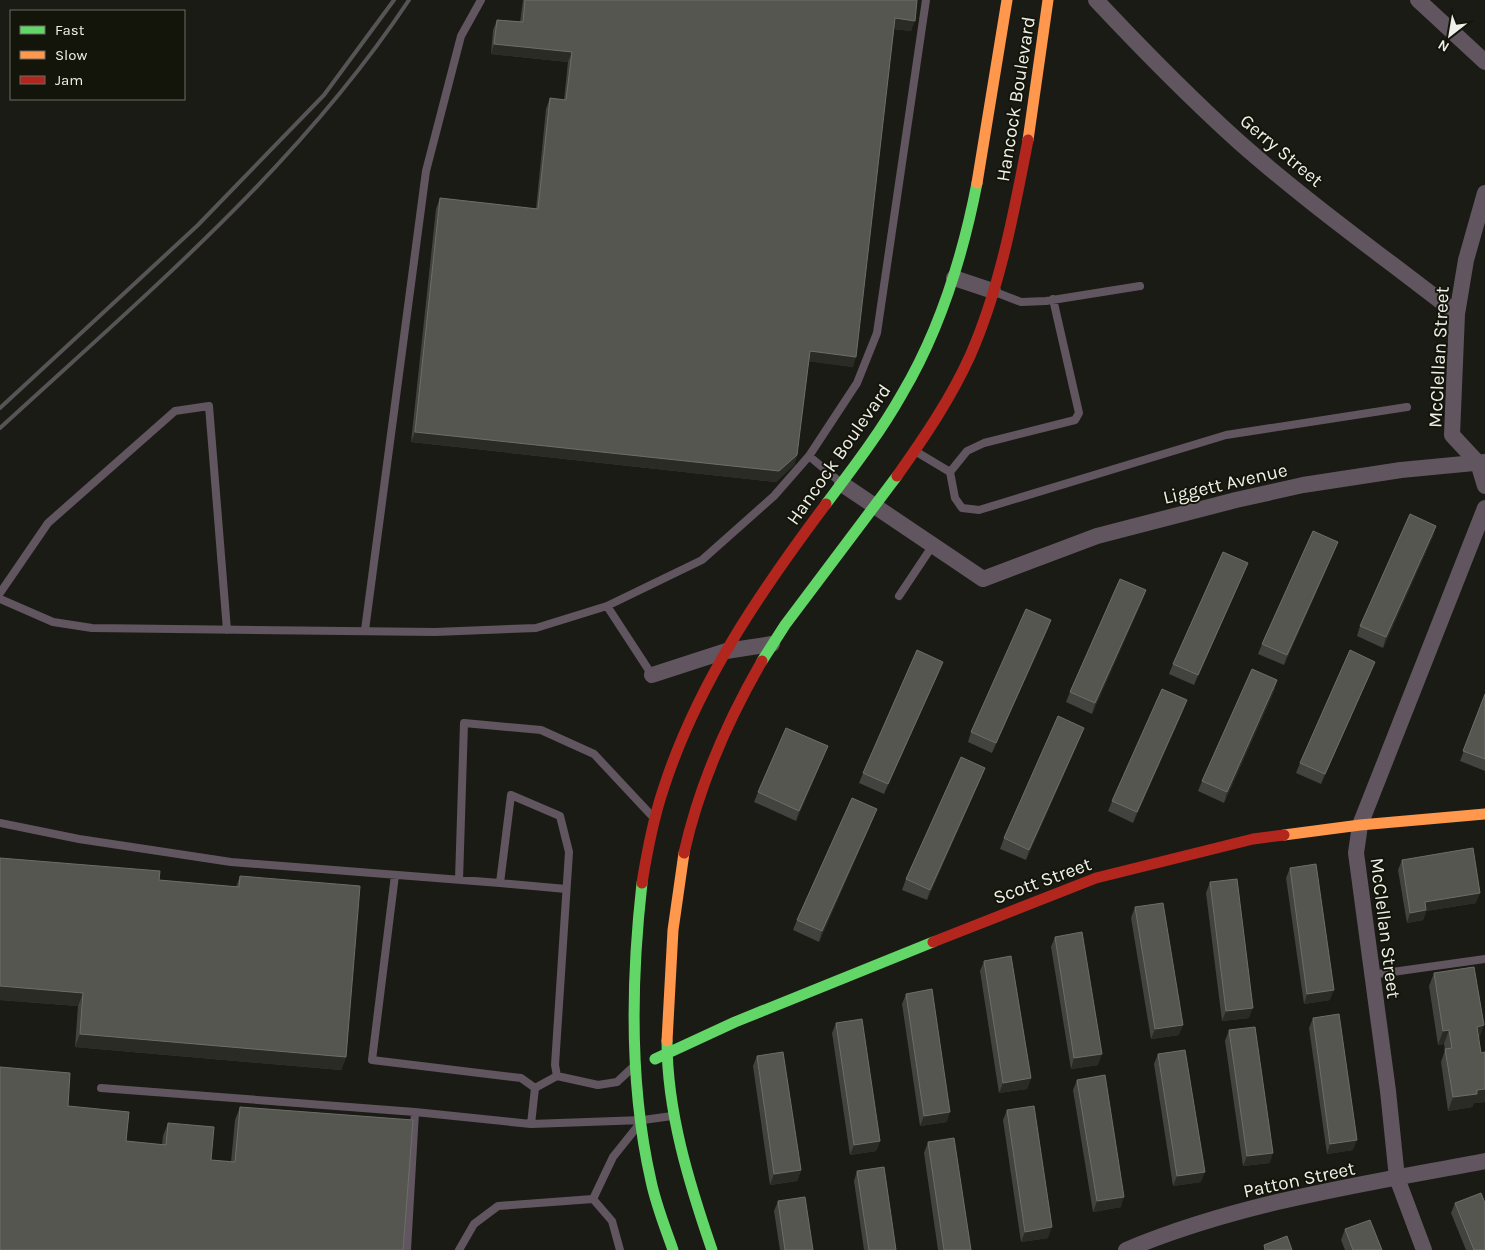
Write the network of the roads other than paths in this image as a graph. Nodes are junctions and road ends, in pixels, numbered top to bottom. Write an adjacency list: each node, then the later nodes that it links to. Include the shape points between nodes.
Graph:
1 (481, 0): 29 (lane, via 461,36 426,171)
2 (926, 0): 16 (lane, via 877,333 857,383)
3 (1007, 0): 9 (street, Hancock Boulevard, via 982,165)
4 (1048, 0): 11 (street, Hancock Boulevard, via 1026,154)
5 (1096, 0): 13 (street, Gerry Street, via 1240,143)
6 (1418, 0): 7 (street)
7 (1485, 62)
8 (1485, 193): 13 (street, McClellan Street, via 1466,260)
9 (954, 278): 11 (street); 19 (street, Hancock Boulevard, via 916,369 885,424)
10 (1140, 286): 12 (lane)
11 (993, 291): 12 (lane, via 1021,302); 15 (street, Hancock Boulevard, via 964,368)
12 (1053, 300): 18 (lane, via 1079,413 1075,420 984,443 968,451)
13 (1456, 314): 17 (street, McClellan Street, via 1452,436)
14 (1406, 406): 18 (lane, via 1226,435 979,510 962,508 955,498)
15 (913, 450): 18 (lane); 21 (street, Hancock Boulevard)
16 (809, 456): 19 (lane); 27 (lane, via 774,496 702,560)
17 (1482, 463): 20 (street, McClellan Street); 23 (street, Liggett Avenue, via 1308,484 1236,500 1097,536 983,578)
18 (950, 472)
19 (842, 484): 21 (street); 31 (street, Hancock Boulevard, via 769,582)
20 (1485, 486)
21 (873, 505): 23 (street); 30 (street, Hancock Boulevard)
22 (1485, 508): 36 (street, McClellan Street)
23 (933, 545): 25 (lane)
24 (0, 593): 28 (lane, via 48,523 175,411 209,406)
25 (899, 596)
26 (0, 599): 28 (lane, via 53,622 92,628)
27 (607, 606): 29 (lane, via 536,628 435,632); 32 (lane)
28 (227, 630): 29 (lane)
29 (365, 630)
30 (772, 644): 31 (street); 43 (street, Hancock Boulevard, via 716,759 690,827 678,890 672,948)
31 (726, 651): 32 (street); 34 (street, Hancock Boulevard, via 662,790)
32 (652, 675)
33 (1485, 814): 36 (street, Scott Street)
34 (655, 819): 38 (lane, via 594,754 542,730 464,723); 44 (street, Hancock Boulevard, via 643,872 636,929)
35 (0, 823): 37 (lane, via 79,839 231,862)
36 (1360, 825): 42 (street, McClellan Street, via 1356,853); 43 (street, Scott Street, via 1237,842 1096,878 744,1018)
37 (395, 875): 38 (lane); 47 (lane, via 372,1060 521,1078)
38 (459, 880): 39 (lane)
39 (500, 883): 40 (lane); 40 (lane, via 511,795 560,816 569,852)
40 (566, 889): 45 (lane, via 555,1065)
41 (1485, 959): 42 (lane)
42 (1371, 975): 53 (street, McClellan Street)
43 (667, 1055): 44 (street, Scott Street); 49 (street, Hancock Boulevard)
44 (635, 1066): 45 (lane, via 617,1082 598,1085); 50 (street, Hancock Boulevard)
45 (557, 1076): 47 (lane)
46 (100, 1088): 48 (lane)
47 (535, 1088): 51 (lane)
48 (415, 1112): 51 (lane); 55 (lane)
49 (674, 1116): 50 (lane); 59 (street, Hancock Boulevard, via 694,1197)
50 (643, 1120): 51 (lane); 54 (lane, via 613,1157); 58 (street, Hancock Boulevard, via 650,1174)
51 (531, 1124)
52 (1485, 1161): 53 (street, Patton Street)
53 (1397, 1178): 60 (street, Patton Street, via 1227,1215); 61 (street, McClellan Street)
54 (593, 1199): 56 (lane, via 498,1206 474,1224); 57 (lane, via 612,1221)
55 (407, 1250)
56 (459, 1250)
57 (620, 1250)
58 (673, 1250)
59 (712, 1250)
60 (1126, 1250)
61 (1424, 1250)

